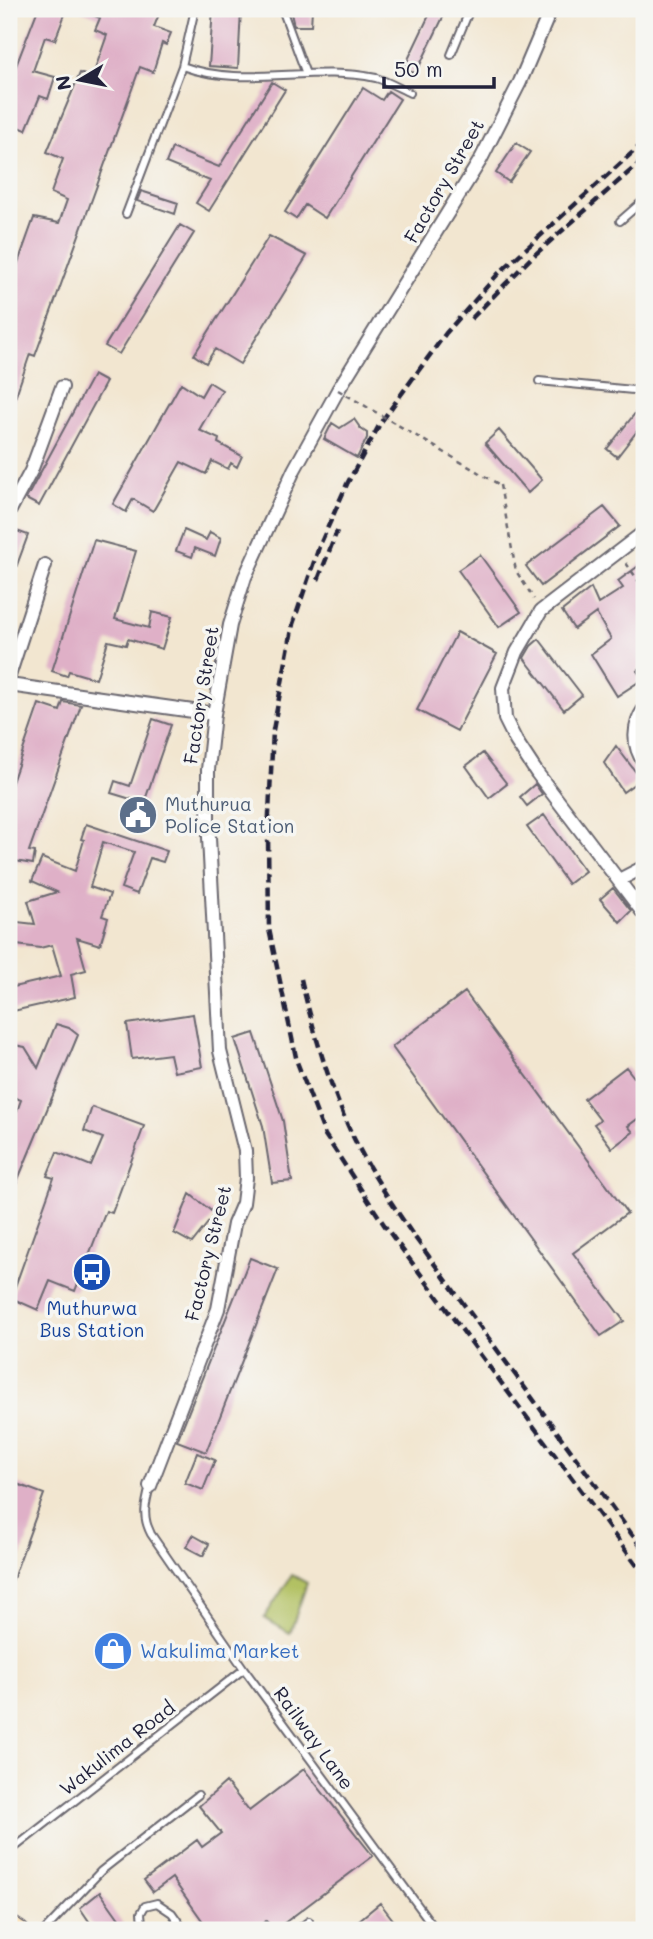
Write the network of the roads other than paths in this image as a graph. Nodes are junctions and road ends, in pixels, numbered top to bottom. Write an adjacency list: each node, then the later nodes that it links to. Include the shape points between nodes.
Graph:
1 (195, 9): 6 (lane)
2 (282, 9): 7 (lane)
3 (470, 9): 5 (lane)
4 (551, 9): 21 (street, Factory Street, via 481,159 338,390 294,470 245,577 230,625)
5 (451, 55)
6 (182, 66): 7 (lane, via 228,77); 10 (lane)
7 (306, 74): 8 (lane, via 377,78)
8 (411, 93)
9 (644, 200): 11 (lane)
10 (126, 214)
11 (621, 221)
12 (539, 381): 14 (lane)
13 (62, 387): 15 (street, via 31,471)
14 (644, 394)
15 (9, 512)
16 (644, 532): 24 (street, via 541,611 503,688 505,719 537,773)
17 (45, 565): 18 (street)
18 (9, 676)
19 (9, 685): 21 (street)
20 (644, 709): 22 (street, via 635,733)
21 (214, 714): 26 (street, Factory Street, via 208,818 216,1018 245,1151 246,1178 218,1309)
22 (644, 762)
23 (644, 867): 24 (street)
24 (619, 880): 25 (street)
25 (644, 914)
26 (150, 1486): 27 (lane, Railway Lane, via 144,1520)
27 (244, 1669): 29 (lane, Wakulima Road); 37 (lane, Railway Lane)
28 (198, 1795): 33 (lane, via 101,1871)
29 (9, 1852)
30 (309, 1921): 36 (lane)
31 (9, 1923): 32 (main road)
32 (20, 1930)
33 (45, 1930)
34 (148, 1930): 35 (lane, via 141,1913 145,1906 157,1903 172,1913)
35 (184, 1930)
36 (296, 1930)
37 (436, 1930)

